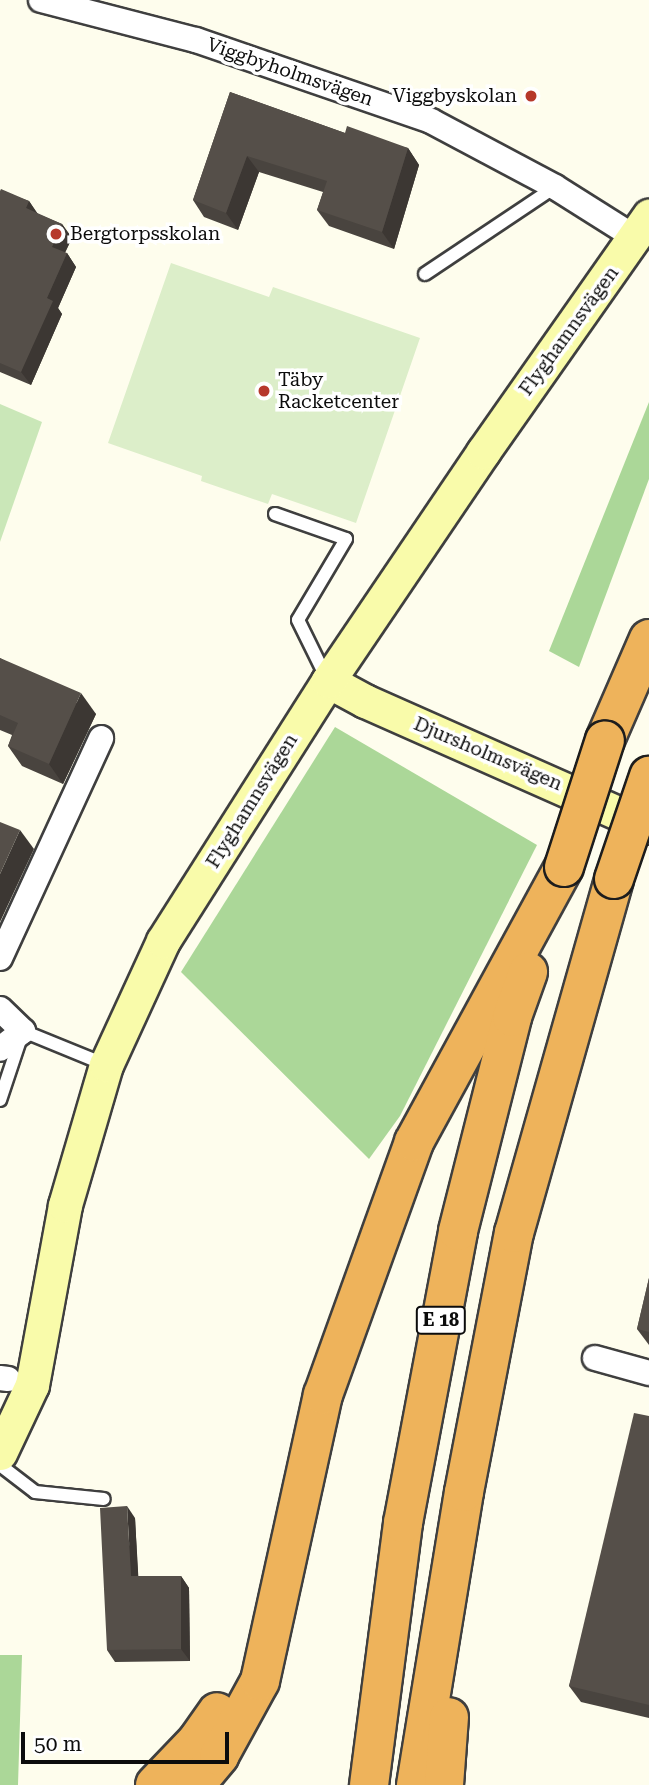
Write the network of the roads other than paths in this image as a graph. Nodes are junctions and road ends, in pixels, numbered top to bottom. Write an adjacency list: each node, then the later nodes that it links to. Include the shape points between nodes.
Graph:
1 (41, 0): 2 (street, Viggbyholmsvägen, via 196,40 431,121)
2 (555, 187): 3 (street, Viggbyholmsvägen); 4 (lane)
3 (643, 227): 7 (street, Flyghamnsvägen, via 561,339)
4 (425, 274)
5 (275, 514): 7 (lane, via 346,539 298,620)
6 (649, 639): 11 (highway, E 18, bridge, via 606,740)
7 (328, 681): 10 (street, Djursholmsvägen); 16 (street, Flyghamnsvägen, via 163,941)
8 (101, 738): 12 (street)
9 (649, 776): 22 (highway, E 18, bridge, via 614,879 514,1233)
10 (649, 827)
11 (564, 867): 24 (highway, via 414,1142 323,1395); 27 (highway, E 18, via 512,1017 458,1231 403,1522)
12 (0, 958)
13 (0, 1009): 14 (street)
14 (23, 1031): 15 (street); 16 (lane); 17 (lane)
15 (0, 1049)
16 (106, 1065): 20 (street, Flyghamnsvägen, via 65,1205 32,1385)
17 (0, 1100)
18 (594, 1358): 19 (street)
19 (649, 1373)
20 (0, 1453)
21 (0, 1465): 23 (lane, via 35,1492)
22 (464, 1492): 28 (highway, E 18); 29 (highway)
23 (104, 1499)
24 (274, 1626): 25 (highway, via 197,1741); 26 (highway, via 260,1681 219,1756)
25 (155, 1785)
26 (195, 1785)
27 (369, 1785)
28 (416, 1785)
29 (444, 1785)

